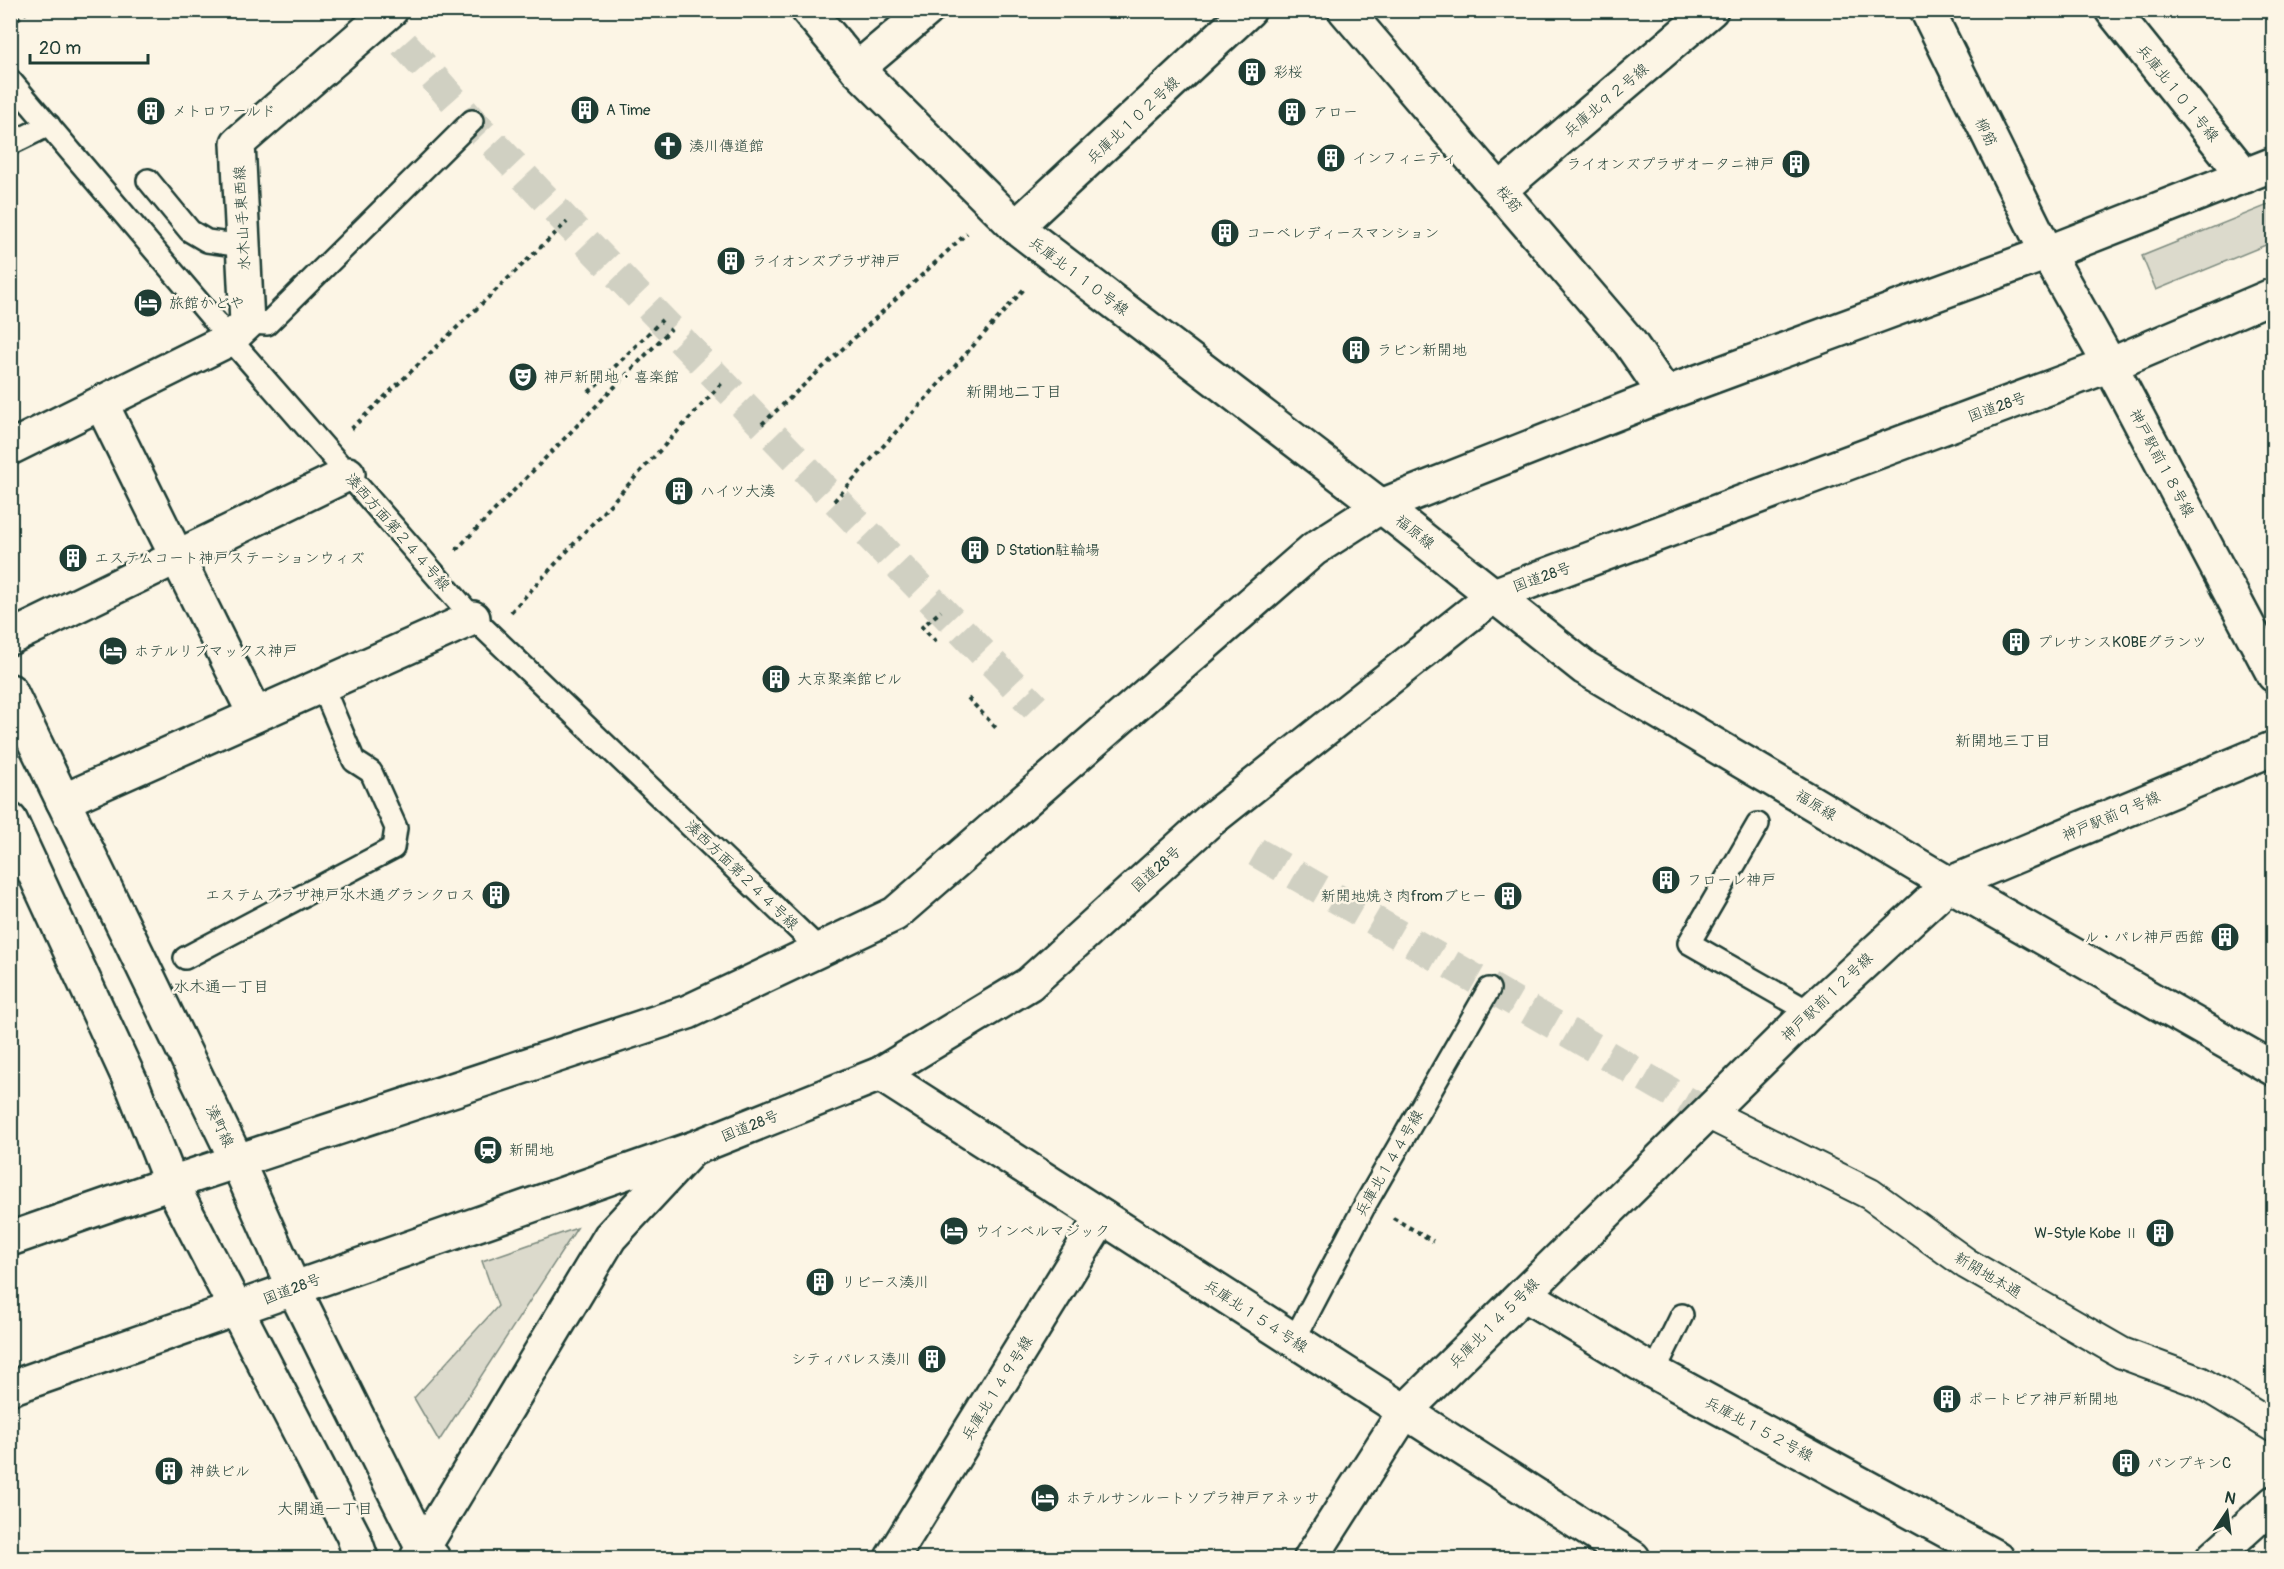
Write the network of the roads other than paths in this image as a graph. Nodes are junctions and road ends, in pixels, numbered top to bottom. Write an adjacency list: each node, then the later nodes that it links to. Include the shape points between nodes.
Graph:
1 (807, 10): 9 (main road, 兵庫北１１０号線)
2 (927, 10): 9 (main road)
3 (1249, 10): 17 (main road, 兵庫北１０２号線)
4 (1345, 10): 16 (main road, 桜筋)
5 (1711, 10): 16 (main road, 兵庫北９２号線)
6 (1927, 10): 19 (main road, 柳筋)
7 (2112, 10): 14 (main road, 兵庫北１０１号線)
8 (386, 15): 18 (main road, 水木山手東西線, via 238,144)
9 (857, 69): 17 (main road, 兵庫北１１０号線)
10 (10, 80): 12 (lane, 湊西方面第２４４号線)
11 (472, 121): 21 (lane, via 267,324)
12 (49, 125): 13 (lane); 21 (lane, 湊西方面第２４４号線)
13 (10, 144)
14 (2259, 170): 19 (main road)
15 (148, 180): 18 (lane, via 190,231 207,241)
16 (1501, 189): 23 (main road, 桜筋, via 1630,343)
17 (1016, 228): 27 (main road, 兵庫北１１０号線)
18 (243, 246): 21 (main road, 水木山手東西線)
19 (2048, 253): 22 (main road, 神戸駅前１８号線); 23 (main road)
20 (2274, 296): 22 (main road, 国道28号)
21 (238, 331): 24 (main road); 26 (lane, 湊西方面第２４４号線)
22 (2110, 365): 29 (main road, 国道28号); 32 (main road, 神戸駅前１８号線)
23 (1665, 394): 27 (main road)
24 (101, 403): 25 (main road); 28 (main road)
25 (10, 448)
26 (338, 463): 28 (main road); 30 (lane, 湊西方面第２４４号線)
27 (1381, 506): 29 (main road, 福原線); 41 (main road, via 1305,557 895,914)
28 (176, 556): 31 (main road); 35 (main road)
29 (1494, 595): 40 (main road, 福原線, via 1585,668); 46 (main road, 国道28号, via 1209,821 1029,984)
30 (482, 626): 33 (main road); 41 (lane, 湊西方面第２４４号線)
31 (10, 638)
32 (2274, 675)
33 (322, 685): 35 (main road); 42 (lane, via 354,761 371,772 396,828 393,848)
34 (10, 691): 37 (main road, 湊町線)
35 (255, 715): 37 (main road)
36 (2274, 748): 40 (main road, 神戸駅前９号線)
37 (63, 801): 49 (main road, 湊町線)
38 (10, 820): 50 (main road, via 134,1089)
39 (1758, 824): 44 (lane, via 1689,942)
40 (1949, 884): 44 (main road, 神戸駅前１２号線); 45 (main road, 福原線)
41 (821, 951): 49 (main road, via 688,1012)
42 (185, 958)
43 (1489, 988): 57 (lane, 兵庫北１４４号線, via 1366,1203)
44 (1810, 1012): 47 (main road, 神戸駅前１２号線)
45 (2274, 1069)
46 (880, 1074): 48 (main road, 国道28号); 51 (main road, 兵庫北１５４号線)
47 (1707, 1113): 54 (main road, 兵庫北１４５号線); 61 (street, 新開地本通, via 1869,1194 1967,1264 2122,1353 2200,1382)
48 (692, 1149): 53 (main road, 国道28号); 65 (main road, via 610,1237)
49 (237, 1161): 50 (main road); 53 (main road, 湊町線)
50 (171, 1183): 52 (main road); 55 (main road)
51 (1102, 1217): 57 (main road, 兵庫北１５４号線); 66 (main road, 兵庫北１４９号線)
52 (10, 1239)
53 (292, 1287): 55 (main road, 国道28号); 65 (main road, 湊町線)
54 (1524, 1294): 58 (main road, 兵庫北１５２号線); 60 (main road, 兵庫北１４５号線)
55 (238, 1309): 59 (main road, 国道28号); 63 (main road)
56 (1682, 1315): 58 (lane)
57 (1294, 1340): 60 (main road, 兵庫北１５４号線)
58 (1654, 1372): 68 (main road, 兵庫北１５２号線)
59 (10, 1388)
60 (1404, 1411): 64 (main road, 兵庫北１５４号線); 67 (main road, 兵庫北１４５号線)
61 (2274, 1427)
62 (2274, 1503): 69 (main road)
63 (353, 1551)
64 (1613, 1553)
65 (430, 1556)
66 (892, 1558)
67 (1311, 1558)
68 (1998, 1558)
69 (2213, 1558)

